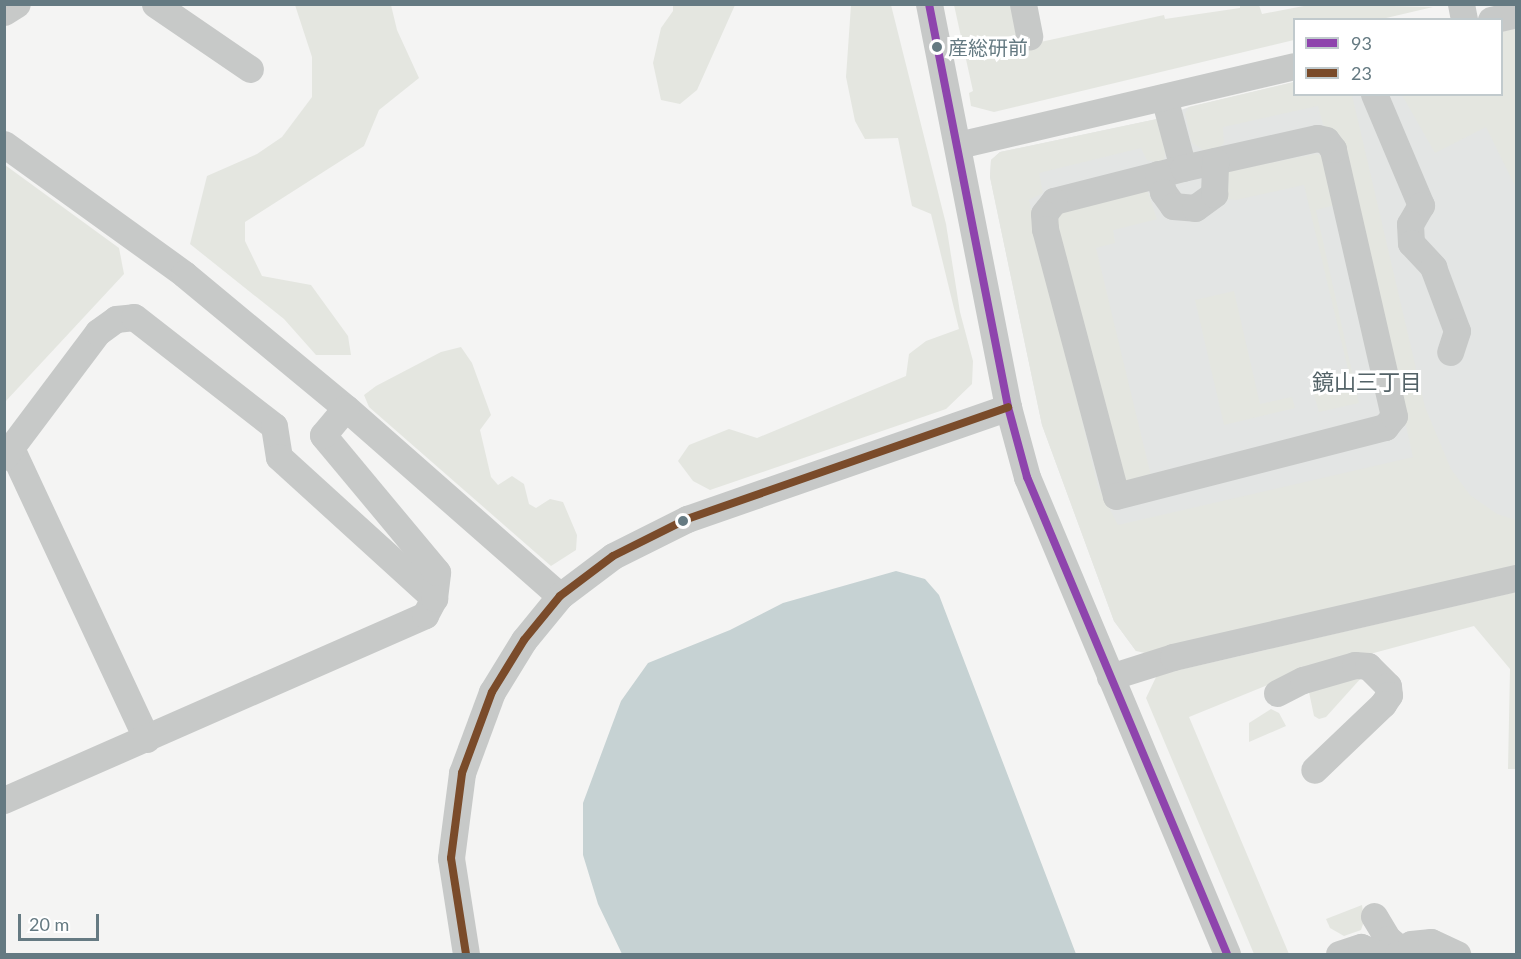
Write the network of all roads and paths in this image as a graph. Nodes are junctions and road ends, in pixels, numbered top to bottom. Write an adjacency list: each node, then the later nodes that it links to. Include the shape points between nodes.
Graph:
1 (17, 4): 5 (street)
2 (156, 4): 6 (street)
3 (929, 4): 15 (street)
4 (1023, 4): 9 (street)
5 (4, 12)
6 (190, 14): 11 (street)
7 (1516, 14): 8 (street)
8 (1499, 18)
9 (1029, 36)
10 (1293, 66): 13 (street)
11 (250, 69)
12 (1375, 96): 18 (street, via 1421,205 1410,224 1411,243 1433,267 1457,331)
13 (1164, 97): 15 (street); 17 (street)
14 (4, 144): 20 (street, via 184,274)
15 (958, 145): 19 (street)
16 (1215, 161): 17 (street); 17 (street, via 1215,194 1195,208 1173,206 1163,192); 17 (street, via 1317,138 1329,144 1394,416 1385,427 1116,496 1044,214 1054,201)
17 (1171, 171)
18 (1450, 352)
19 (1008, 407): 23 (street, via 687,519 614,556); 25 (street, via 1027,477)
20 (346, 408): 23 (street); 24 (street, via 323,435 436,572)
21 (8, 452): 24 (street, via 98,332 116,319 134,317 274,426 279,457); 27 (street)
22 (1516, 578): 25 (street, via 1173,657)
23 (560, 596): 32 (street, via 524,640 492,692 462,773 451,858)
24 (434, 598): 27 (street, via 425,615)
25 (1110, 677): 33 (street)
26 (1277, 693): 28 (street, via 1303,680 1355,665 1368,666 1388,686 1383,704)
27 (147, 739): 29 (street)
28 (1314, 770)
29 (4, 800)
30 (1374, 916): 31 (street)
31 (1393, 953): 34 (street, via 1361,947); 35 (street, via 1411,944 1431,942)
32 (466, 954)
33 (1227, 954)
34 (1338, 954)
35 (1457, 954)

